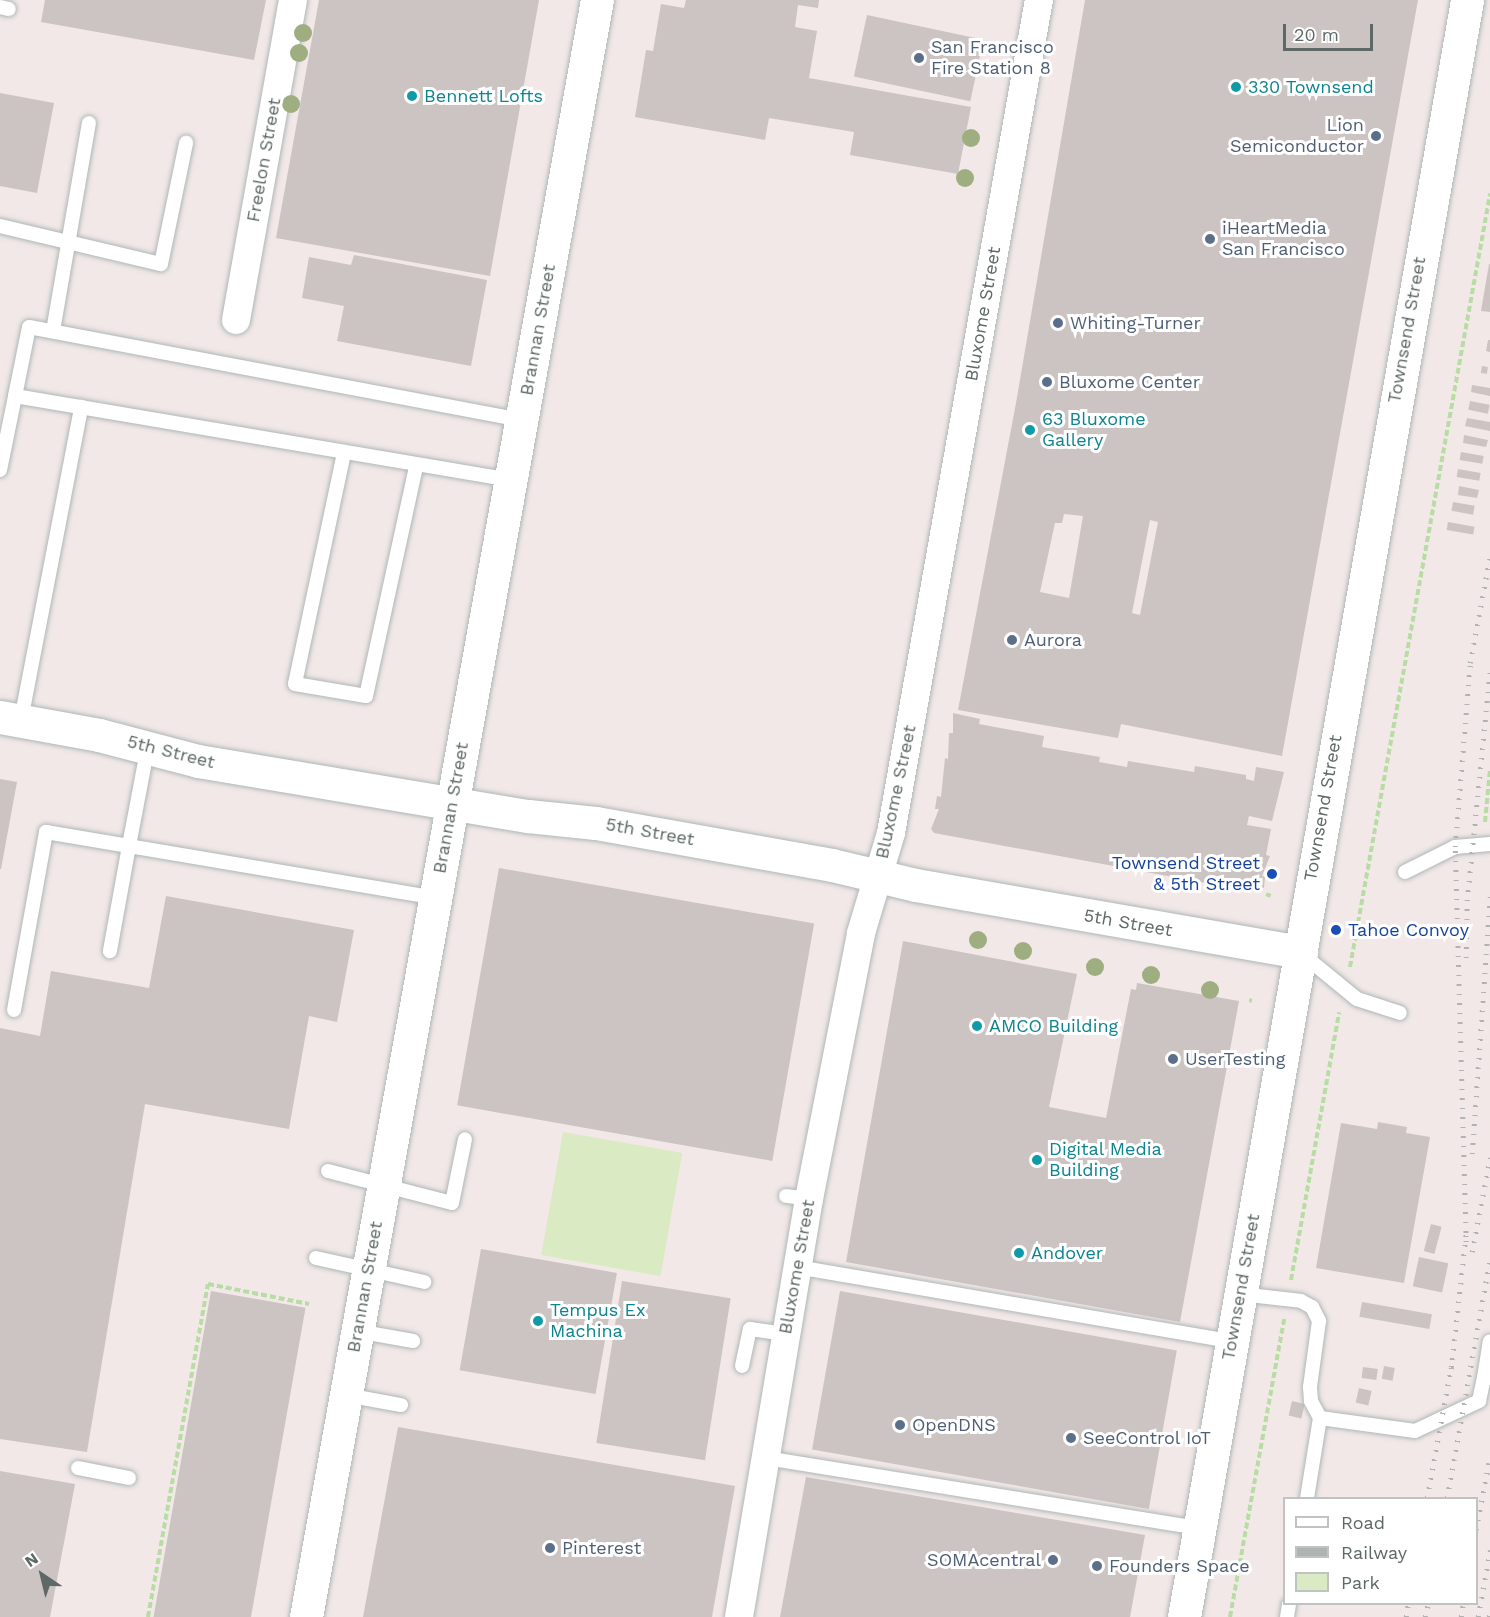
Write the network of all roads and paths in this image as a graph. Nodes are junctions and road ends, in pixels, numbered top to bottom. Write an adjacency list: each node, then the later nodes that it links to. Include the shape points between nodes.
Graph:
1 (293, 0): 10 (street, Freelon Street)
2 (597, 0): 14 (street, Brannan Street)
3 (1039, 0): 26 (street, Bluxome Street, via 891,833)
4 (1467, 0): 31 (street, Townsend Street, via 1326,787)
5 (89, 123): 9 (lane)
6 (186, 143): 9 (lane, via 161,264)
7 (1490, 194): 32 (path)
8 (0, 226): 9 (lane)
9 (69, 243): 11 (lane)
10 (237, 320)
11 (52, 331): 12 (lane, via 28,327); 14 (lane)
12 (15, 396): 13 (lane); 17 (lane)
13 (81, 407): 15 (lane); 19 (lane)
14 (521, 420): 18 (street, Brannan Street)
15 (344, 453): 16 (lane); 16 (lane, via 295,684 366,696)
16 (416, 465): 18 (lane)
17 (0, 470)
18 (511, 480): 22 (street, Brannan Street)
19 (11, 718): 20 (street, 5th Street)
20 (148, 746): 22 (street, 5th Street, via 198,761); 24 (lane)
21 (1490, 769): 23 (path)
22 (450, 803): 26 (street, 5th Street, via 596,822); 29 (street, Brannan Street)
23 (1486, 844): 25 (lane, via 1455,847)
24 (129, 846): 29 (lane); 30 (lane); 33 (lane, via 46,832)
25 (1405, 872)
26 (878, 876): 31 (street, 5th Street); 39 (street, Bluxome Street, via 797,1198)
27 (1266, 894): 28 (path)
28 (1271, 896)
29 (435, 898): 37 (street, Brannan Street)
30 (110, 951)
31 (1301, 952): 34 (lane, via 1357,999); 42 (street, Townsend Street)
32 (1352, 962)
33 (15, 1010)
34 (1400, 1013)
35 (465, 1139): 37 (lane, via 452,1203)
36 (328, 1172): 37 (lane)
37 (383, 1186): 40 (street, Brannan Street)
38 (316, 1258): 40 (lane)
39 (797, 1266): 45 (street, Bluxome Street); 47 (lane)
40 (368, 1270): 41 (lane); 44 (street, Brannan Street)
41 (424, 1282)
42 (1240, 1294): 47 (street, Townsend Street); 53 (lane, via 1301,1301 1312,1307 1319,1321 1310,1388 1311,1401)
43 (309, 1304): 59 (path, via 208,1284)
44 (357, 1331): 46 (lane); 51 (street, Brannan Street)
45 (784, 1334): 49 (lane, via 750,1329); 54 (street, Bluxome Street)
46 (413, 1341)
47 (1232, 1341): 58 (street, Townsend Street)
48 (1490, 1341): 50 (lane)
49 (742, 1366)
50 (1487, 1378): 53 (lane, via 1479,1401 1414,1431)
51 (346, 1395): 52 (lane); 60 (street, Brannan Street)
52 (401, 1405)
53 (1320, 1418): 57 (lane)
54 (766, 1458): 58 (lane); 61 (street, Bluxome Street)
55 (78, 1468): 56 (lane)
56 (129, 1478)
57 (1307, 1497)
58 (1199, 1528): 62 (street, Townsend Street)
59 (148, 1617)
60 (306, 1617)
61 (739, 1617)
62 (1184, 1617)

